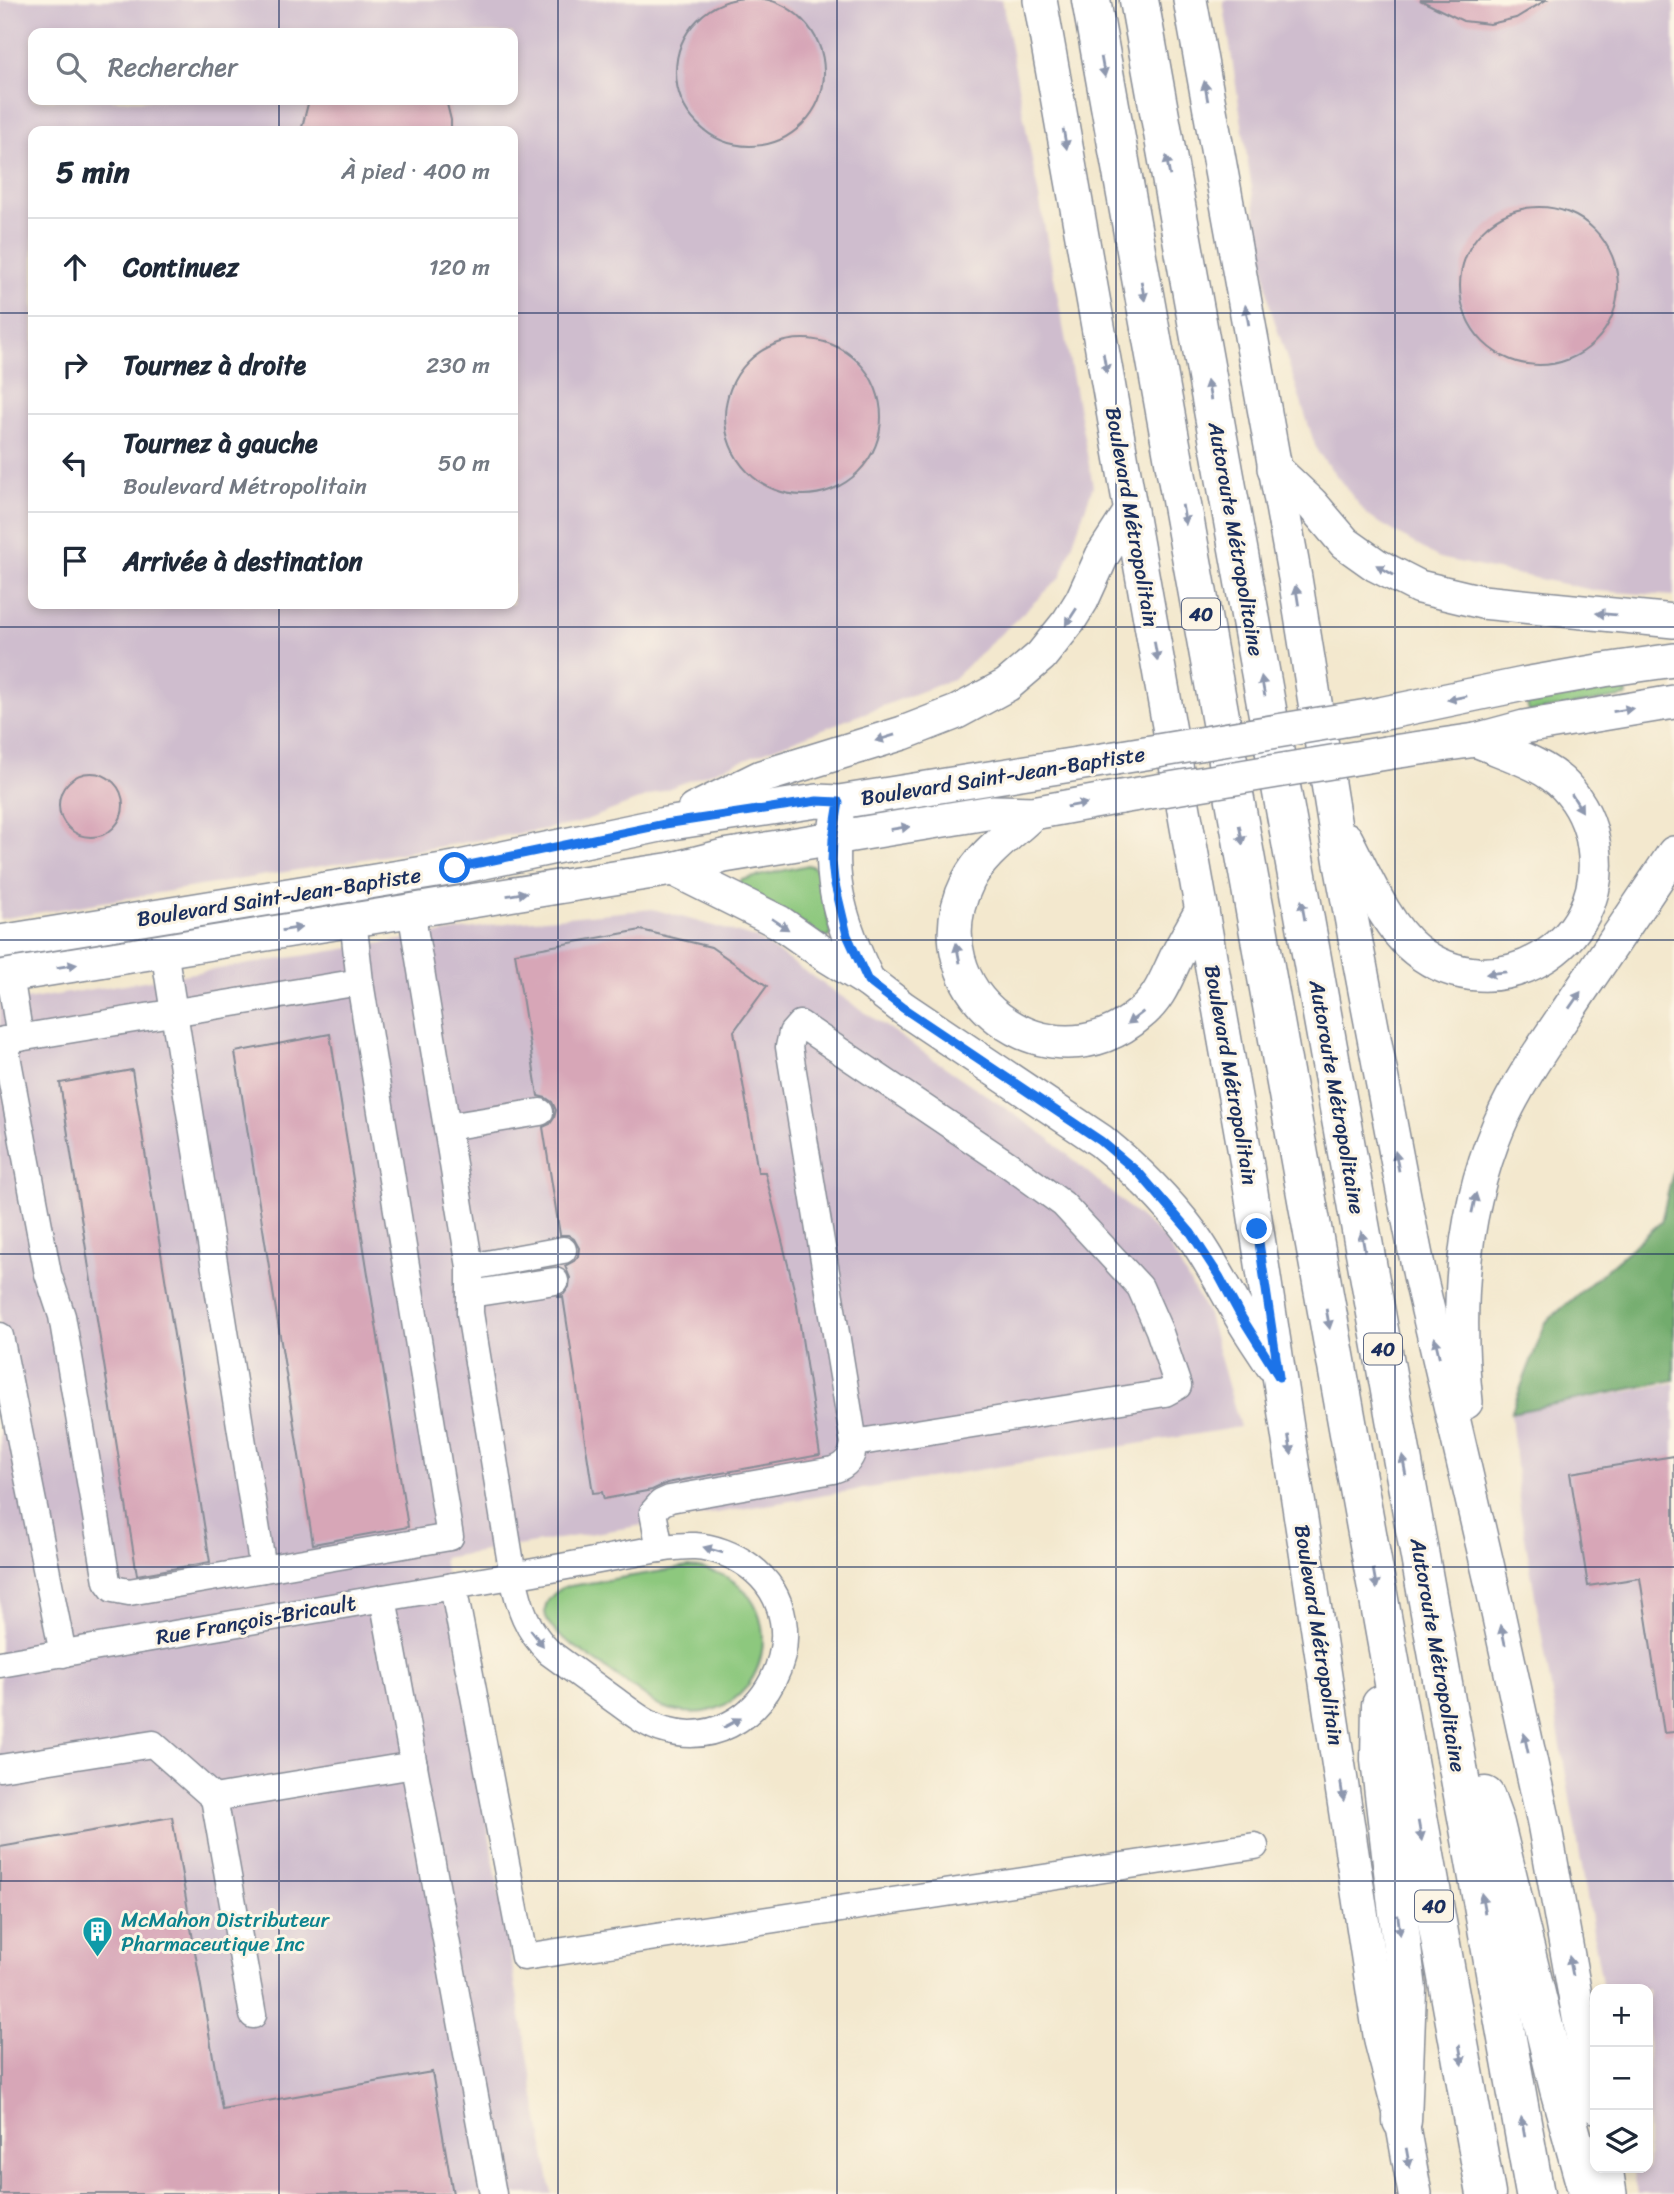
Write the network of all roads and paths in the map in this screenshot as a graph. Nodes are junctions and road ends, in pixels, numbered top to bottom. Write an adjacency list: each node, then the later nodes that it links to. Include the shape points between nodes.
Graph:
1 (1040, 0): 6 (main road, Boulevard Métropolitain, one-way to 6)
2 (1091, 0): 44 (highway, 40, one-way to 44)
3 (1139, 0): 47 (highway, Autoroute Métropolitaine / 40, one-way to 3)
4 (1190, 0): 5 (main road, one-way to 4)
5 (1274, 468): 7 (main road, one-way to 5, via 1482,602 1419,587 1345,543); 12 (main road, one-way to 5)
6 (1131, 511): 14 (main road, one-way to 14, via 1069,621 1041,656 1007,685 957,712 903,733 761,777); 19 (main road, Boulevard Métropolitain, one-way to 19)
7 (1674, 621)
8 (1667, 661): 9 (main road); 11 (main road, Boulevard Saint-Jean-Baptiste, one-way to 11, bridge, via 1380,714)
9 (1674, 699): 10 (main road, Boulevard Saint-Jean-Baptiste, one-way to 9)
10 (1476, 740): 12 (main road, one-way to 12, via 1553,776 1575,798 1593,838 1595,876 1586,913 1562,944 1533,963 1503,973 1471,973 1440,965 1414,949 1389,919); 13 (main road, Boulevard Saint-Jean-Baptiste, one-way to 10, bridge)
11 (839, 802): 14 (main road, Boulevard Saint-Jean-Baptiste, via 817,801); 15 (main road)
12 (1331, 812): 41 (main road, one-way to 12, via 1417,1264)
13 (1033, 813): 15 (main road, Boulevard Saint-Jean-Baptiste, one-way to 13, via 993,812); 19 (main road, one-way to 13, via 1159,994 1127,1024 1101,1037 1069,1043 1039,1039 1011,1028 988,1010 971,988 958,960 955,931 959,903 977,867)
14 (665, 824): 21 (main road, Boulevard Saint-Jean-Baptiste, via 455,868)
15 (833, 839): 17 (main road, Boulevard Saint-Jean-Baptiste); 24 (main road, via 841,912)
16 (1674, 853): 41 (main road, one-way to 16, via 1462,1336 1464,1270 1478,1186 1500,1123 1522,1081)
17 (673, 869): 18 (main road, Boulevard Saint-Jean-Baptiste, one-way to 17); 24 (main road, one-way to 24, via 764,914)
18 (411, 910): 20 (main road, Boulevard Saint-Jean-Baptiste); 29 (street)
19 (1202, 910): 35 (main road, Boulevard Métropolitain)
20 (353, 919): 22 (main road, Boulevard Saint-Jean-Baptiste, one-way to 20); 25 (street)
21 (0, 942)
22 (164, 950): 23 (main road, Boulevard Saint-Jean-Baptiste, one-way to 22); 26 (street)
23 (5, 976): 27 (street)
24 (868, 981): 35 (main road, via 1101,1141 1140,1174 1191,1233)
25 (359, 982): 26 (street); 39 (street, via 450,1537)
26 (176, 1012): 27 (street); 39 (street)
27 (8, 1040): 39 (street, via 107,1581 113,1589 129,1592)
28 (540, 1111): 29 (street)
29 (447, 1127): 31 (street)
30 (563, 1251): 31 (street)
31 (470, 1267): 33 (street)
32 (555, 1281): 33 (street)
33 (470, 1294): 40 (street)
34 (0, 1336): 36 (street)
35 (1279, 1377): 54 (main road, Boulevard Métropolitain, one-way to 54, via 1381,2041)
36 (10, 1437): 45 (street)
37 (854, 1443): 37 (street, via 789,1047 800,1024 1063,1204 1140,1287 1178,1386 1165,1393); 38 (street, via 849,1460 837,1469 661,1503 653,1512)
38 (660, 1549): 40 (street, Rue François-Bricault); 40 (street, Rue François-Bricault, one-way to 38, via 526,1623 539,1643 637,1716 666,1731 699,1733 725,1727 762,1699 773,1683 784,1635 777,1602 750,1567 725,1554 694,1546)
39 (263, 1569)
40 (513, 1576): 42 (street, Rue François-Bricault)
41 (1491, 1581): 53 (main road, one-way to 41, via 1544,1823)
42 (453, 1586): 43 (street, Rue François-Bricault); 51 (street, via 524,1957)
43 (383, 1598): 45 (street, Rue François-Bricault); 48 (street)
44 (1382, 1619): 54 (highway, one-way to 54, via 1380,1760 1407,1990); 58 (highway, 40, one-way to 58)
45 (63, 1654): 46 (street, Rue François-Bricault)
46 (0, 1664)
47 (1440, 1664): 59 (highway, Autoroute Métropolitaine / 40, one-way to 47); 60 (highway, via 1495,1824)
48 (414, 1765): 50 (street); 56 (street)
49 (0, 1768): 50 (street, via 153,1744)
50 (214, 1798): 52 (street)
51 (1255, 1846)
52 (253, 2015)
53 (1590, 2078)
54 (1402, 2121): 57 (main road, Boulevard Métropolitain, one-way to 57)
55 (1607, 2173): 61 (main road)
56 (493, 2194)
57 (1415, 2194)
58 (1486, 2194)
59 (1535, 2194)
60 (1588, 2194)
61 (1610, 2194)

